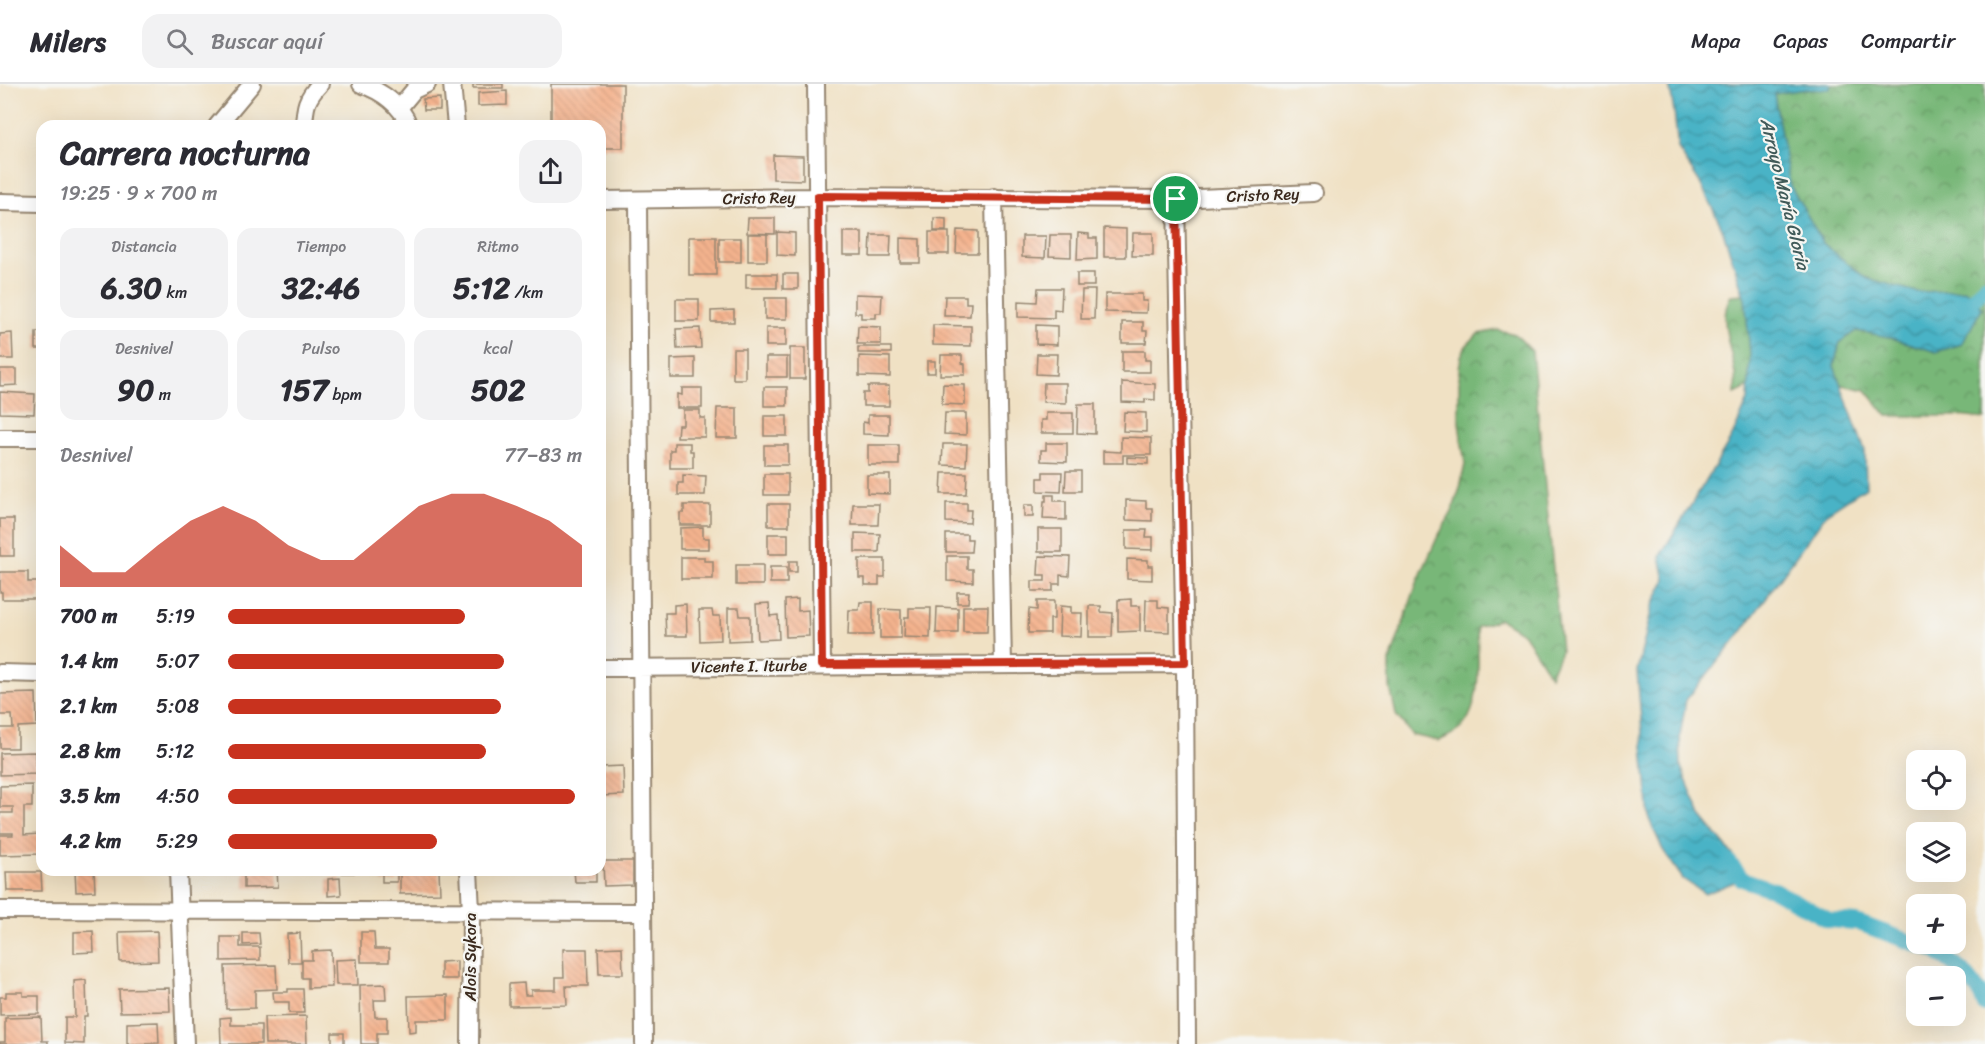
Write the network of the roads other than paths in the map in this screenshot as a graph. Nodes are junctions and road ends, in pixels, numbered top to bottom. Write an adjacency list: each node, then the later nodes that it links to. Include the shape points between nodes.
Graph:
1 (252, 84): 8 (street)
2 (361, 84): 7 (street)
3 (427, 84): 7 (street, via 414,90)
4 (452, 84): 11 (street)
5 (816, 84): 13 (street)
6 (312, 88): 9 (street)
7 (399, 108): 10 (street)
8 (222, 120)
9 (304, 120)
10 (406, 120)
11 (455, 120)
12 (1314, 193): 15 (street, Cristo Rey)
13 (818, 196): 14 (street, Cristo Rey); 17 (street, Cristo Rey); 24 (street)
14 (994, 197): 15 (street, Cristo Rey); 23 (street)
15 (1176, 199): 22 (street)
16 (606, 200): 17 (street, Cristo Rey)
17 (638, 200): 25 (street)
18 (0, 202): 19 (street)
19 (36, 202)
20 (0, 438): 21 (street)
21 (36, 438)
22 (1185, 663): 23 (street, Vicente I. Iturbe); 38 (street)
23 (1003, 664): 24 (street, Vicente I. Iturbe)
24 (822, 665): 25 (street, Vicente I. Iturbe)
25 (640, 667): 26 (street, Vicente I. Iturbe); 34 (street)
26 (606, 668)
27 (0, 674): 28 (street)
28 (36, 674)
29 (178, 876): 33 (street)
30 (469, 876): 32 (street, Alois Sykora)
31 (0, 910): 33 (street)
32 (471, 910): 33 (street); 34 (street); 36 (street, Alois Sykora)
33 (180, 911): 35 (street)
34 (642, 912): 37 (street)
35 (185, 1044)
36 (470, 1044)
37 (644, 1044)
38 (1187, 1044)

